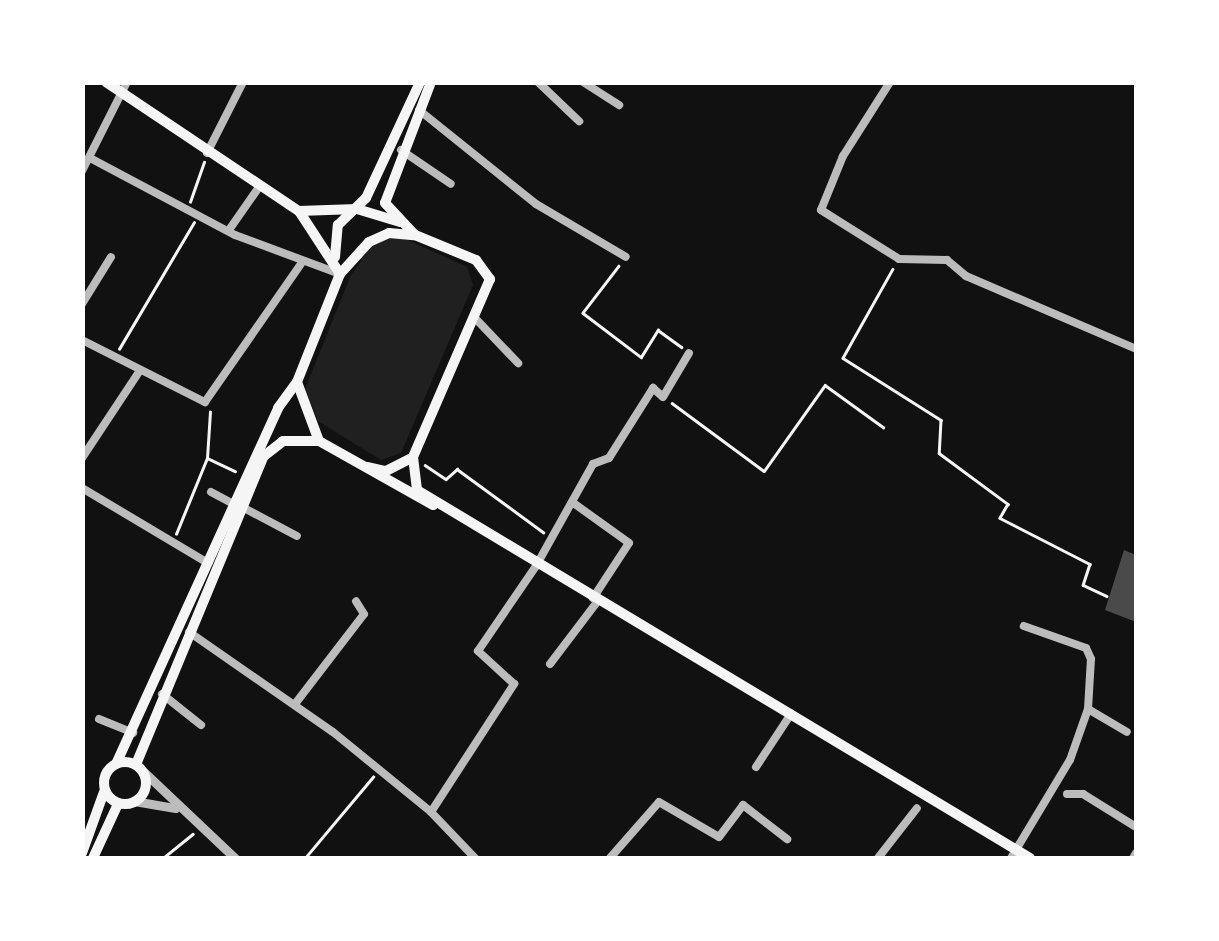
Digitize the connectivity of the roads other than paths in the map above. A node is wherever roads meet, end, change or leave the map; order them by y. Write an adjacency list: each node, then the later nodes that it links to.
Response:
1 (106, 82): 8 (main road)
2 (243, 82): 13 (street)
3 (420, 82): 18 (main road)
4 (430, 82): 10 (main road)
5 (538, 82): 11 (street)
6 (583, 82): 9 (street)
7 (890, 82): 31 (street)
8 (124, 88): 13 (main road); 14 (street)
9 (619, 105)
10 (419, 110): 12 (main road); 24 (street)
11 (578, 121)
12 (401, 150): 16 (street); 20 (main road)
13 (206, 154): 17 (main road)
14 (90, 158): 15 (street); 21 (street)
15 (82, 171)
16 (451, 184)
17 (258, 187): 19 (main road); 21 (street)
18 (357, 210): 19 (main road); 20 (main road); 25 (main road)
19 (299, 211): 25 (main road)
20 (400, 222): 22 (main road)
21 (228, 230): 26 (street)
22 (415, 235): 27 (main road); 29 (main road)
23 (112, 257): 28 (street)
24 (626, 257)
25 (335, 258): 27 (main road)
26 (301, 264): 27 (street); 34 (street)
27 (340, 274): 35 (main road)
28 (82, 304)
29 (474, 316): 33 (street); 37 (main road)
30 (82, 340): 34 (street)
31 (1136, 349)
32 (689, 353): 42 (street)
33 (518, 362)
34 (139, 372): 38 (street)
35 (297, 382): 36 (main road); 44 (main road)
36 (319, 441): 39 (main road); 44 (main road)
37 (413, 457): 39 (main road); 43 (main road)
38 (82, 458)
39 (359, 466): 43 (main road)
40 (82, 488): 46 (street)
41 (211, 492): 44 (street)
42 (572, 502): 47 (street); 49 (street)
43 (434, 505): 47 (main road)
44 (238, 506): 45 (street); 46 (main road); 51 (main road)
45 (297, 536)
46 (208, 563): 60 (main road)
47 (536, 566): 49 (main road); 71 (street)
48 (356, 600): 54 (street)
49 (594, 601): 52 (street); 56 (main road)
50 (1024, 626): 55 (street)
51 (188, 632): 53 (main road); 54 (street)
52 (550, 664)
53 (162, 694): 58 (street); 61 (main road)
54 (294, 704): 71 (street)
55 (1088, 709): 59 (street); 75 (street)
56 (791, 714): 63 (street); 75 (main road)
57 (99, 718): 60 (street)
58 (201, 725)
59 (1127, 732)
60 (133, 734): 62 (main road)
61 (137, 762): 62 (main road); 64 (main road)
62 (116, 764): 65 (main road)
63 (756, 767)
64 (146, 773): 67 (main road); 69 (street)
65 (105, 791): 68 (main road); 74 (main road)
66 (1067, 794): 72 (street)
67 (134, 801): 68 (main road); 69 (street)
68 (117, 806): 76 (main road)
69 (175, 808): 77 (street)
70 (917, 808): 80 (street)
71 (432, 812): 78 (street)
72 (1136, 827)
73 (787, 839): 79 (street)
74 (82, 853)
75 (1014, 854): 81 (main road)
76 (93, 858)
77 (235, 858)
78 (476, 858)
79 (610, 858)
80 (878, 858)
81 (1030, 858)

